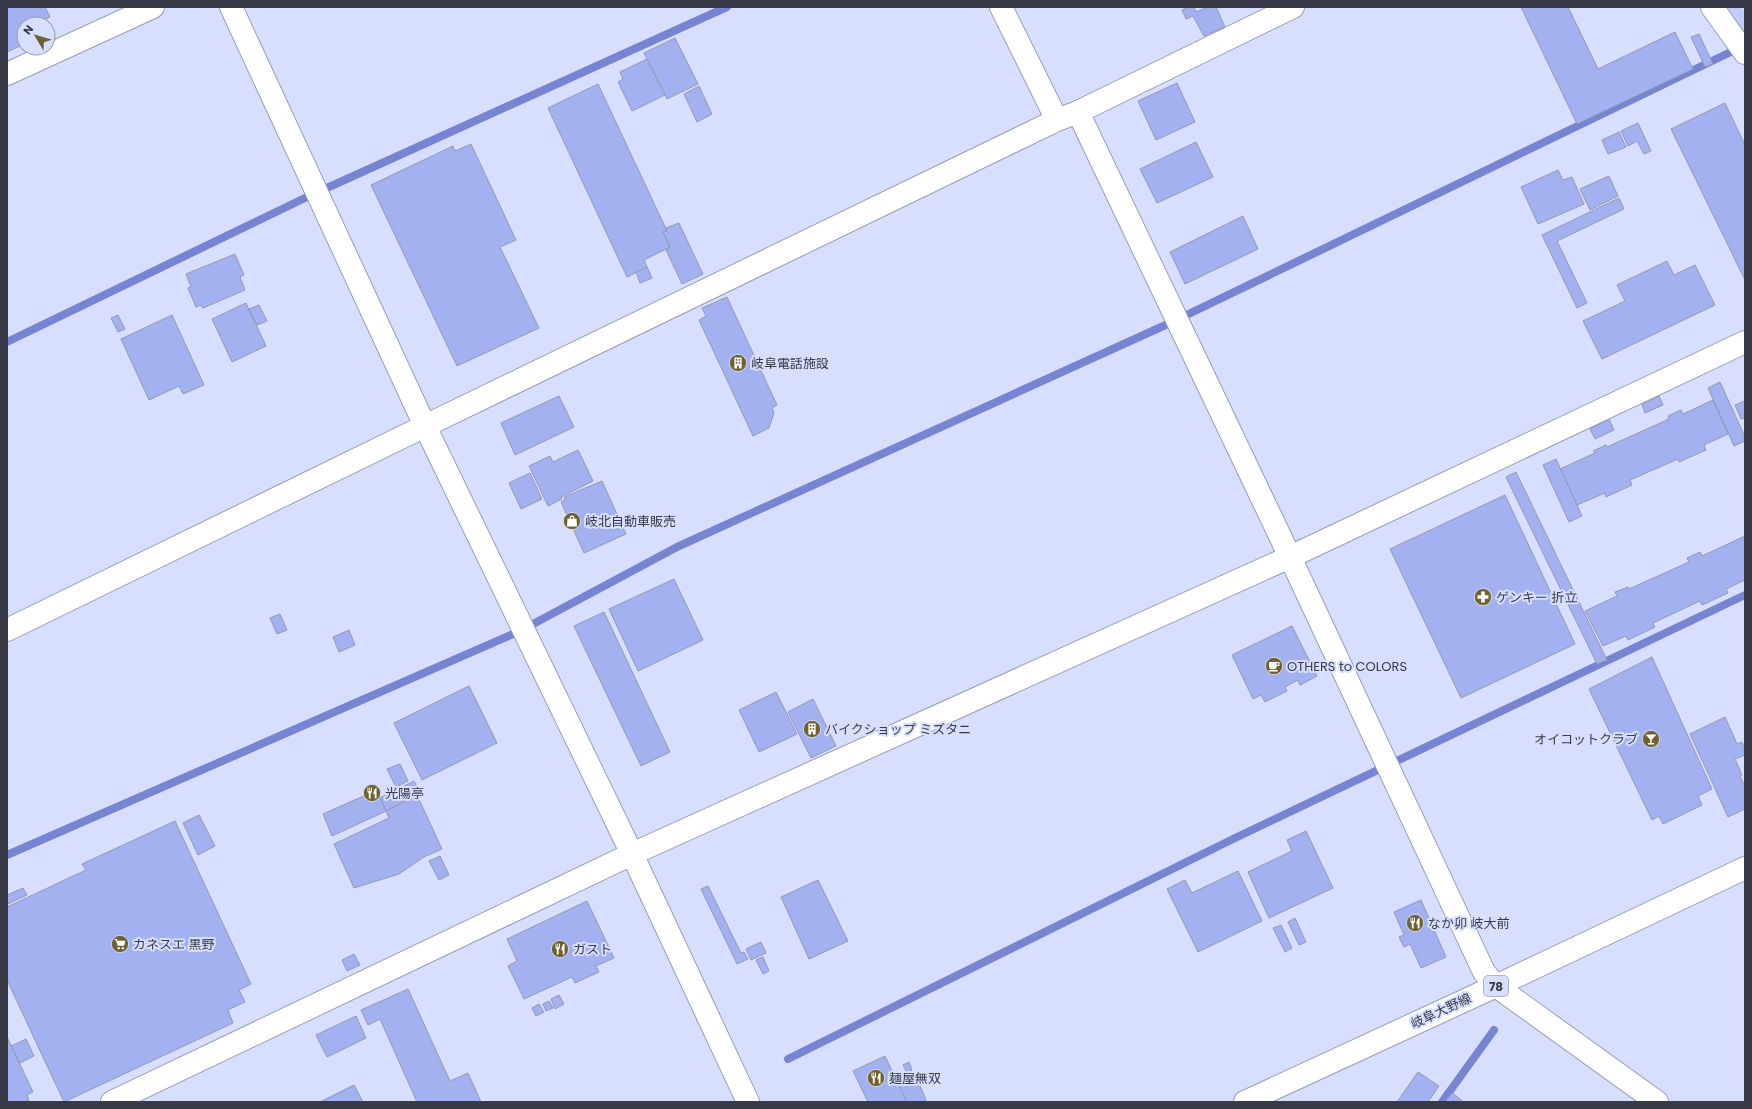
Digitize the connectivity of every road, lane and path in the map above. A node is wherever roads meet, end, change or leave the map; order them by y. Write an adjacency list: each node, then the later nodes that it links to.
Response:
1 (154, 7): 7 (street)
2 (231, 7): 11 (street)
3 (1001, 7): 9 (street)
4 (1293, 7): 8 (street)
5 (1712, 7): 6 (street)
6 (1745, 53)
7 (7, 74)
8 (1078, 112): 9 (street); 12 (street)
9 (1057, 120): 11 (street)
10 (1745, 342): 12 (street)
11 (425, 426): 13 (street); 14 (street)
12 (1290, 557): 14 (street); 16 (street)
13 (7, 630)
14 (632, 854): 17 (street); 18 (street)
15 (1745, 868): 16 (street, 岐阜大野線 / 78)
16 (1496, 986): 19 (street, 岐阜大野線 / 78); 20 (street)
17 (112, 1102)
18 (748, 1102)
19 (1245, 1102)
20 (1657, 1102)

